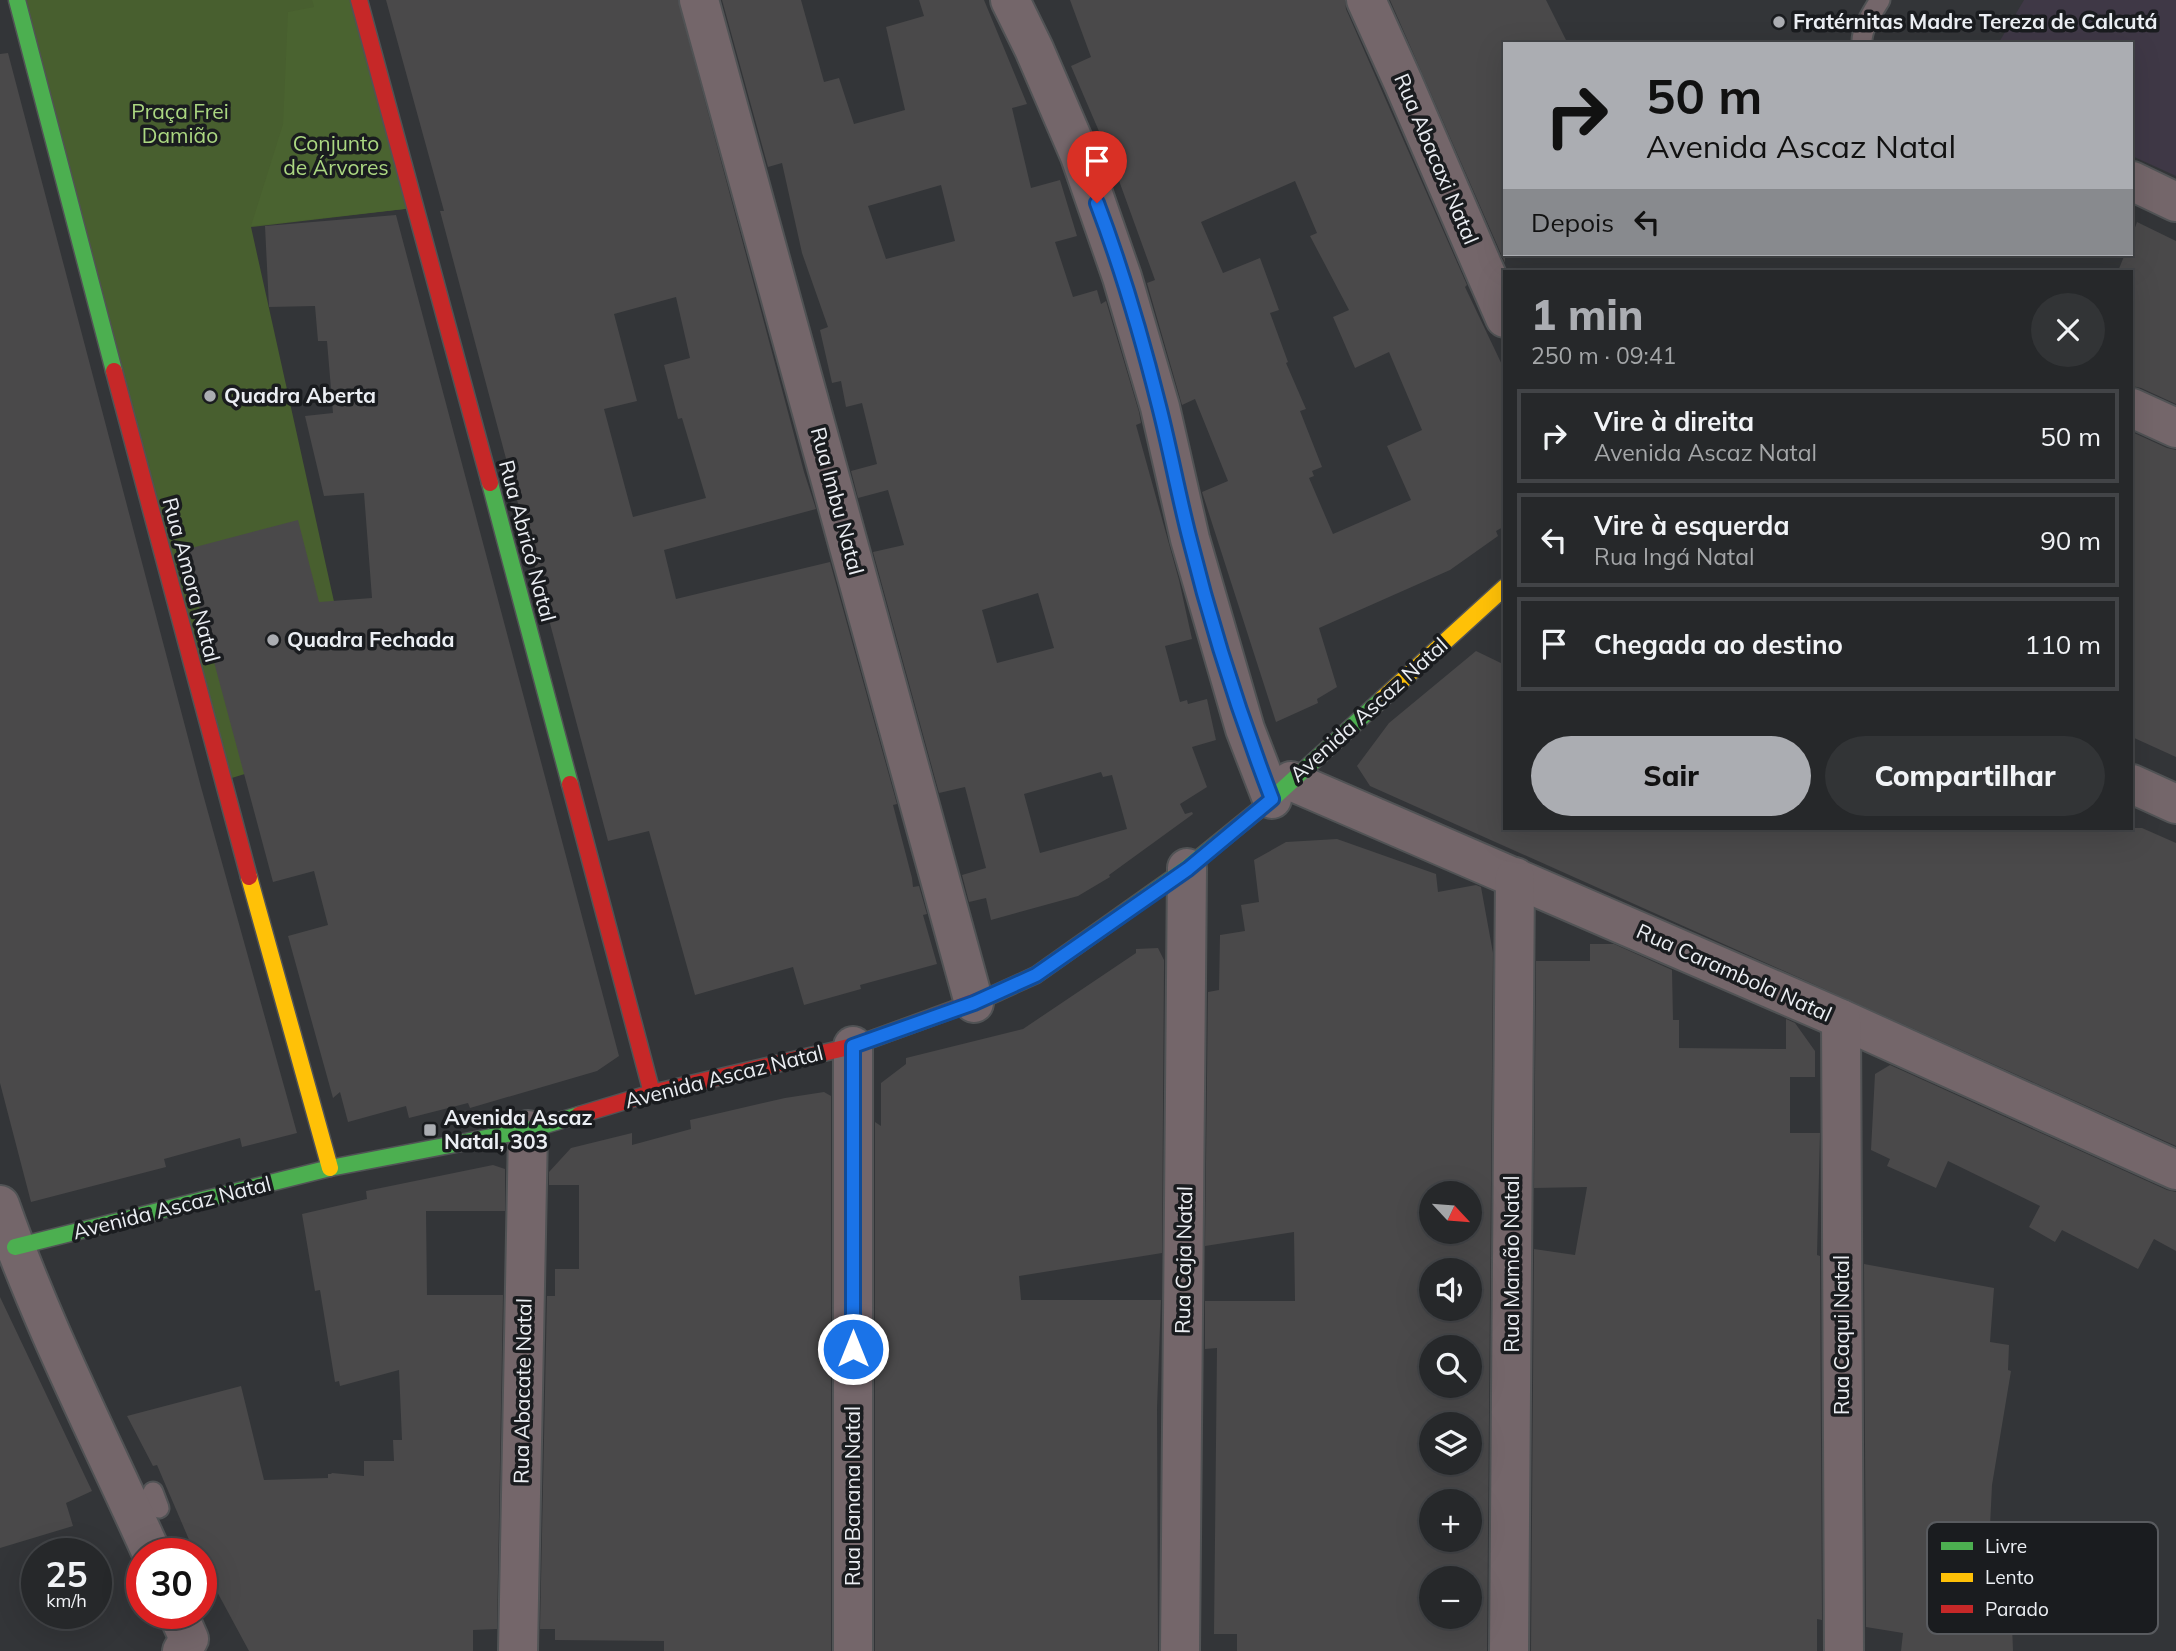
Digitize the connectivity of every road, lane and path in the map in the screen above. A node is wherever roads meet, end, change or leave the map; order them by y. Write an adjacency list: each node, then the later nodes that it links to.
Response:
1 (17, 0): 24 (street, Rua Amora Natal)
2 (359, 0): 22 (street, Rua Abricó Natal)
3 (699, 0): 19 (street, Rua Imbu Natal)
4 (1010, 0): 15 (street)
5 (1366, 0): 10 (street, Rua Abacaxi Natal)
6 (1880, 0): 7 (lane)
7 (1862, 42)
8 (2133, 181): 9 (street)
9 (2176, 202)
10 (1503, 313)
11 (2133, 408): 12 (street)
12 (2176, 428)
13 (1503, 589): 15 (street, Avenida Ascaz Natal)
14 (2133, 784): 16 (street)
15 (1281, 790): 17 (street, Avenida Ascaz Natal); 18 (street, Rua Carambola Natal)
16 (2176, 804)
17 (1188, 869): 19 (street, Avenida Ascaz Natal); 31 (street, Rua Caja Natal)
18 (1515, 877): 20 (street, Rua Carambola Natal); 32 (street, Rua Mamão Natal)
19 (974, 1003): 21 (street, Avenida Ascaz Natal)
20 (1841, 1020): 25 (street, Rua Carambola Natal); 33 (street, Rua Caqui Natal)
21 (853, 1046): 22 (street, Avenida Ascaz Natal); 30 (street, Rua Banana Natal)
22 (652, 1093): 23 (street, Avenida Ascaz Natal)
23 (527, 1130): 24 (street, Avenida Ascaz Natal); 29 (street, Rua Abacate Natal)
24 (330, 1168): 27 (street, Avenida Ascaz Natal)
25 (2176, 1170)
26 (0, 1205): 27 (street)
27 (15, 1247): 28 (street)
28 (148, 1538)
29 (518, 1651)
30 (853, 1651)
31 (1180, 1651)
32 (1509, 1651)
33 (1844, 1651)

